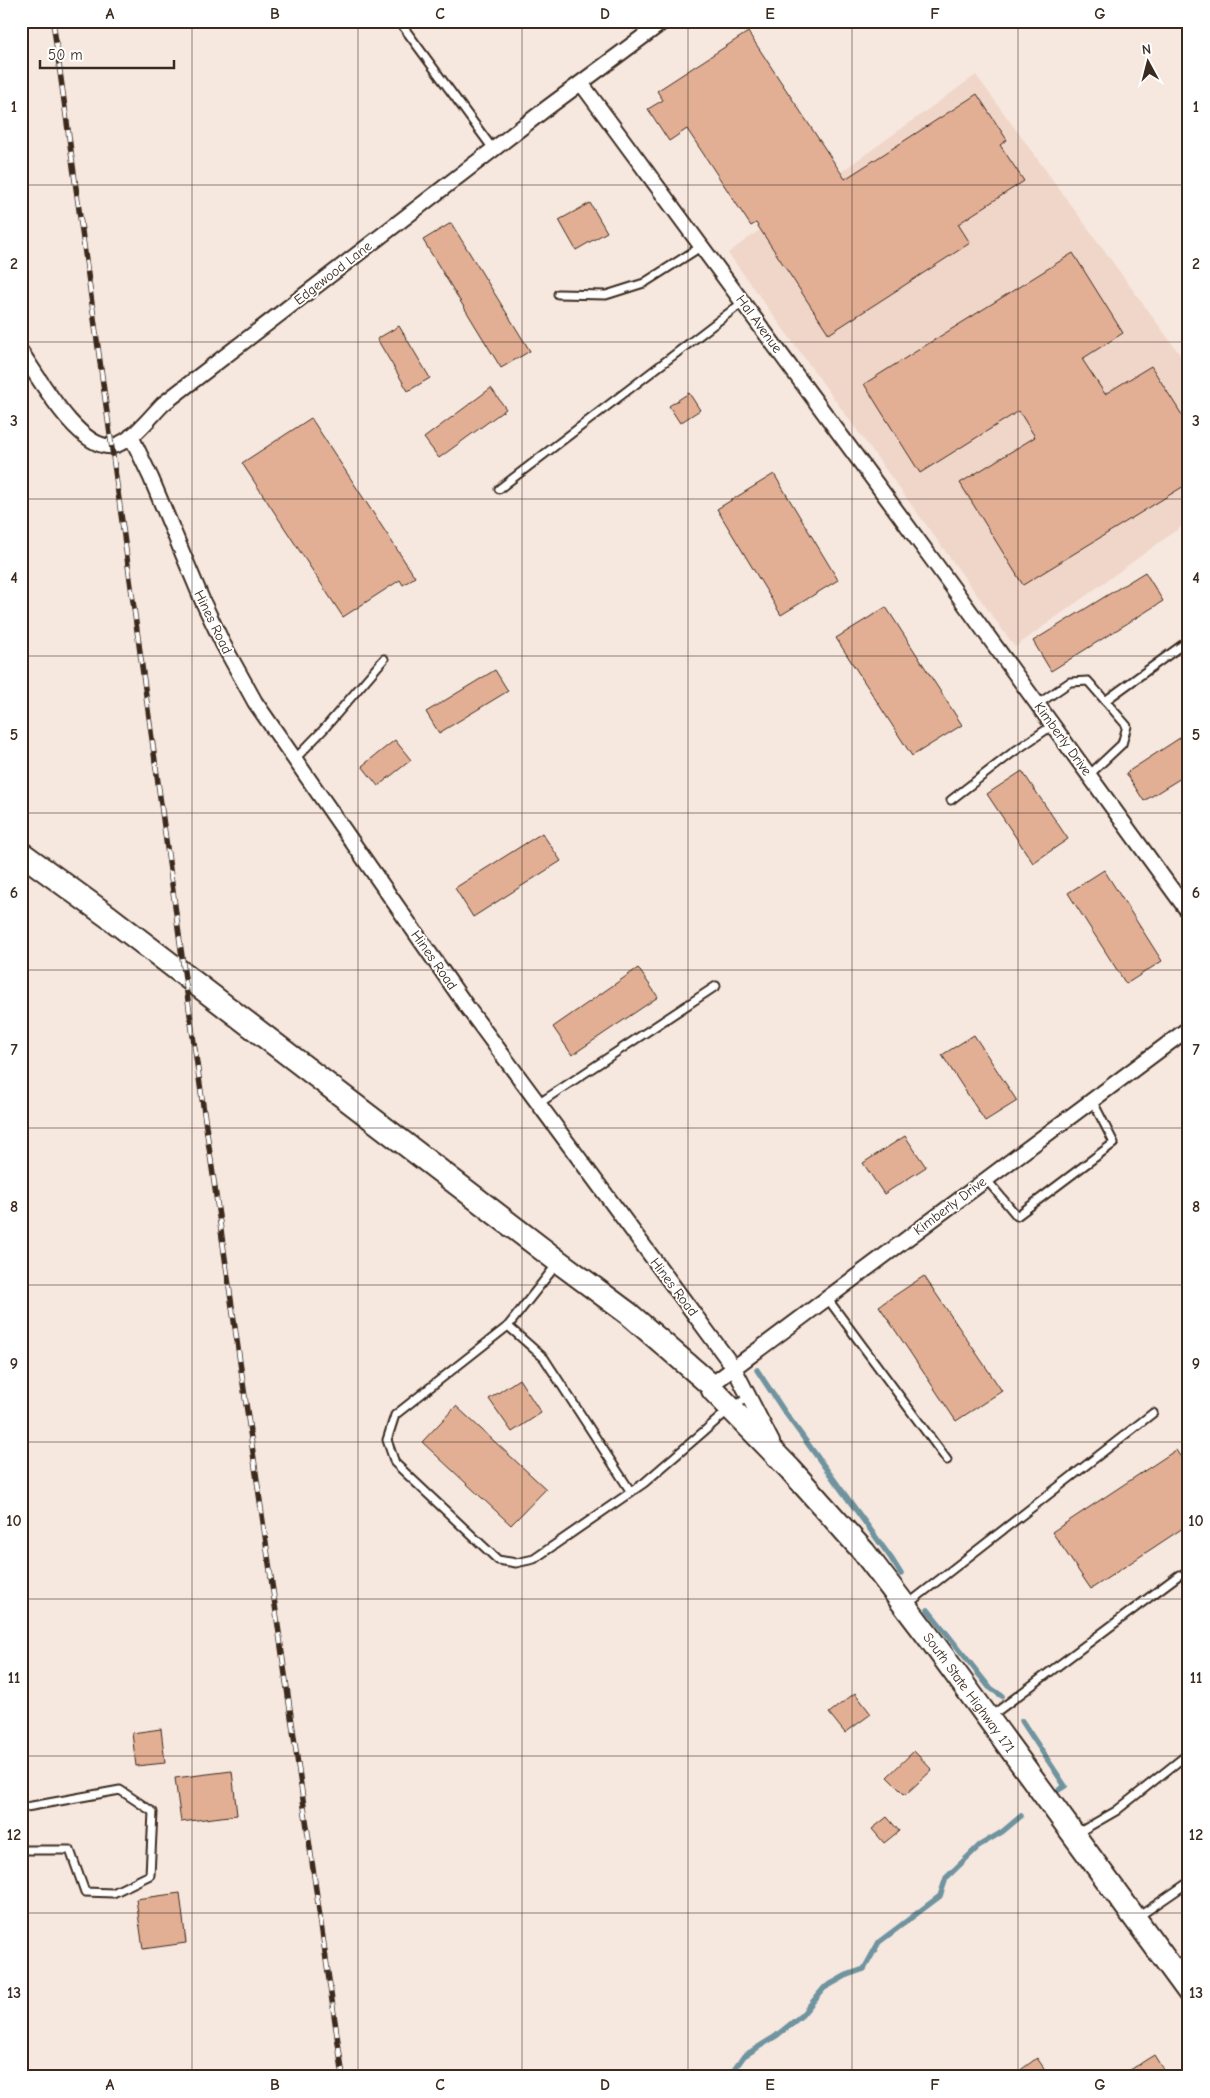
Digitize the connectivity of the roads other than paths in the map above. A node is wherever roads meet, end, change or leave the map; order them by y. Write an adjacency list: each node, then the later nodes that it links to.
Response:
1 (399, 21): 4 (lane)
2 (664, 21): 3 (street, Edgewood Lane)
3 (581, 82): 4 (street, Edgewood Lane); 5 (street, Hal Avenue)
4 (493, 149): 9 (street, Edgewood Lane)
5 (702, 246): 6 (lane); 7 (street, Hal Avenue)
6 (558, 294)
7 (743, 302): 10 (lane); 11 (street, Hal Avenue)
8 (21, 352): 9 (street, Edgewood Lane)
9 (131, 436): 17 (street, Hines Road)
10 (499, 488)
11 (937, 566): 15 (street, Kimberly Drive)
12 (1189, 640): 14 (lane)
13 (384, 659): 17 (lane)
14 (1105, 701): 15 (lane); 18 (lane)
15 (1038, 704): 16 (street, Kimberly Drive)
16 (1053, 725): 18 (street, Kimberly Drive); 19 (lane)
17 (294, 760): 25 (street, Hines Road)
18 (1090, 775): 21 (street, Kimberly Drive)
19 (951, 800)
20 (23, 855): 27 (main road, South State Highway 171)
21 (1189, 913)
22 (716, 986): 25 (lane)
23 (1189, 1028): 24 (street, Kimberly Drive)
24 (1092, 1100): 26 (street, Kimberly Drive); 26 (lane)
25 (538, 1104): 30 (street, Hines Road)
26 (986, 1179): 28 (street, Kimberly Drive)
27 (559, 1262): 29 (lane); 31 (main road, South State Highway 171)
28 (827, 1298): 30 (street, Kimberly Drive); 34 (lane)
29 (508, 1326): 35 (lane); 35 (lane)
30 (734, 1368): 31 (street, Kimberly Drive); 32 (street, Hines Road)
31 (711, 1385): 32 (main road, South State Highway 171)
32 (740, 1403): 35 (lane); 37 (main road, South State Highway 171)
33 (1153, 1413): 37 (lane)
34 (946, 1460)
35 (631, 1492)
36 (1179, 1575): 38 (lane)
37 (906, 1606): 38 (main road, South State Highway 171)
38 (989, 1718): 41 (main road, South State Highway 171)
39 (1184, 1758): 41 (lane)
40 (21, 1808): 42 (lane)
41 (1074, 1835): 44 (main road, South State Highway 171)
42 (21, 1850)
43 (1189, 1882): 44 (lane)
44 (1135, 1919): 45 (main road, South State Highway 171)
45 (1189, 1992)

